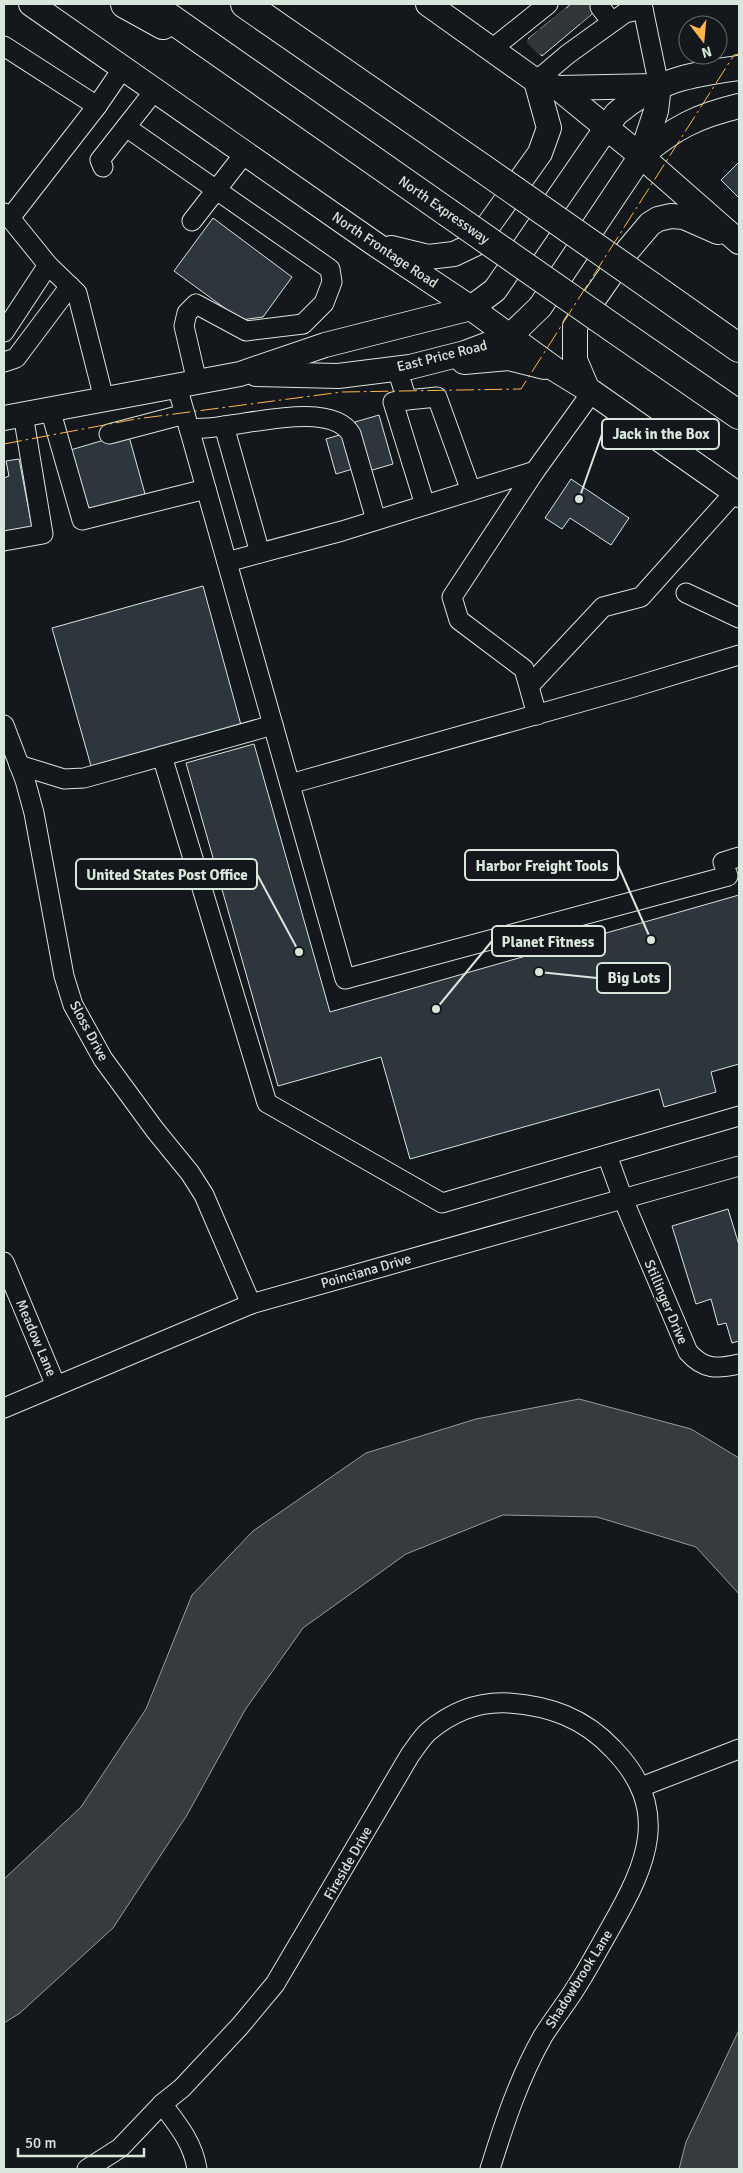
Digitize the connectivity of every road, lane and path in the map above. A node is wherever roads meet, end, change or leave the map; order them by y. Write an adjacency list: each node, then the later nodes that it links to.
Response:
1 (31, 4): 11 (main road, North Frontage Road)
2 (125, 4): 13 (highway)
3 (150, 4): 13 (highway, North Expressway)
4 (245, 4): 35 (highway, bridge)
5 (428, 4): 10 (main road)
6 (643, 7): 7 (street); 15 (street)
7 (607, 16): 14 (street)
8 (541, 17): 10 (street)
9 (4, 46): 18 (street)
10 (492, 49): 14 (main road)
11 (123, 68): 17 (main road, North Frontage Road); 18 (street)
12 (739, 68): 15 (main road)
13 (257, 78): 45 (highway, North Expressway, bridge)
14 (536, 81): 16 (main road); 29 (main road)
15 (659, 86): 16 (main road); 21 (main road, East Price Road); 23 (main road)
16 (558, 88): 21 (main road)
17 (155, 90): 20 (street); 22 (main road, North Frontage Road)
18 (96, 106): 26 (street)
19 (739, 106): 23 (main road)
20 (126, 127): 24 (street); 25 (street)
21 (607, 128): 23 (main road); 32 (main road, East Price Road)
22 (245, 154): 25 (street); 29 (main road, North Frontage Road)
23 (641, 156): 28 (main road); 34 (main road, East Price Road)
24 (103, 167)
25 (217, 190): 27 (street); 40 (street)
26 (7, 215): 30 (street)
27 (192, 221)
28 (738, 241): 41 (main road)
29 (375, 244): 32 (main road, North Frontage Road)
30 (48, 265): 31 (street); 33 (street)
31 (70, 286): 36 (street); 42 (street)
32 (472, 308): 34 (main road, North Frontage Road); 39 (main road, East Price Road)
33 (4, 332)
34 (510, 336): 37 (main road, East Price Road); 38 (main road, North Frontage Road)
35 (739, 348)
36 (4, 362)
37 (404, 368): 38 (main road); 39 (main road, East Price Road); 43 (street)
38 (556, 370): 41 (main road, North Frontage Road)
39 (240, 374): 40 (main road, East Price Road)
40 (187, 384): 42 (main road, East Price Road); 47 (street)
41 (589, 390): 50 (street); 53 (main road, North Frontage Road)
42 (104, 399): 44 (main road, East Price Road)
43 (407, 400): 52 (street); 54 (street)
44 (50, 409): 46 (main road, East Price Road); 51 (street)
45 (739, 415)
46 (14, 416): 56 (street)
47 (187, 421): 48 (street); 49 (street); 51 (street)
48 (224, 426): 55 (street); 57 (street)
49 (108, 434)
50 (535, 471): 52 (street); 62 (street)
51 (206, 488): 58 (street)
52 (471, 491): 54 (street)
53 (737, 493): 62 (street)
54 (425, 505): 55 (street)
55 (376, 520): 57 (street)
56 (4, 542)
57 (260, 553): 58 (street)
58 (227, 562): 65 (street)
59 (686, 593): 60 (street)
60 (739, 618)
61 (739, 655): 63 (street)
62 (530, 685): 63 (street)
63 (537, 714): 68 (street)
64 (4, 725): 67 (street, Sloss Drive)
65 (273, 725): 66 (street); 68 (street)
66 (162, 756): 67 (street); 71 (street)
67 (19, 765): 75 (street, Sloss Drive)
68 (290, 784): 69 (street)
69 (739, 857)
70 (739, 1116): 71 (street)
71 (607, 1155): 73 (street, Stillinger Drive)
72 (739, 1166): 73 (street, Poinciana Drive)
73 (623, 1199): 75 (street, Poinciana Drive); 76 (street, Stillinger Drive)
74 (4, 1262): 77 (street, Meadow Lane)
75 (251, 1304): 77 (street, Poinciana Drive)
76 (739, 1364)
77 (56, 1386): 78 (street, Poinciana Drive)
78 (4, 1408)
79 (739, 1749): 80 (street)
80 (641, 1787): 81 (street, Fireside Drive); 84 (street, Shadowbrook Lane)
81 (162, 2104): 82 (street, Fireside Drive); 83 (street)
82 (87, 2169)
83 (197, 2169)
84 (490, 2169)

